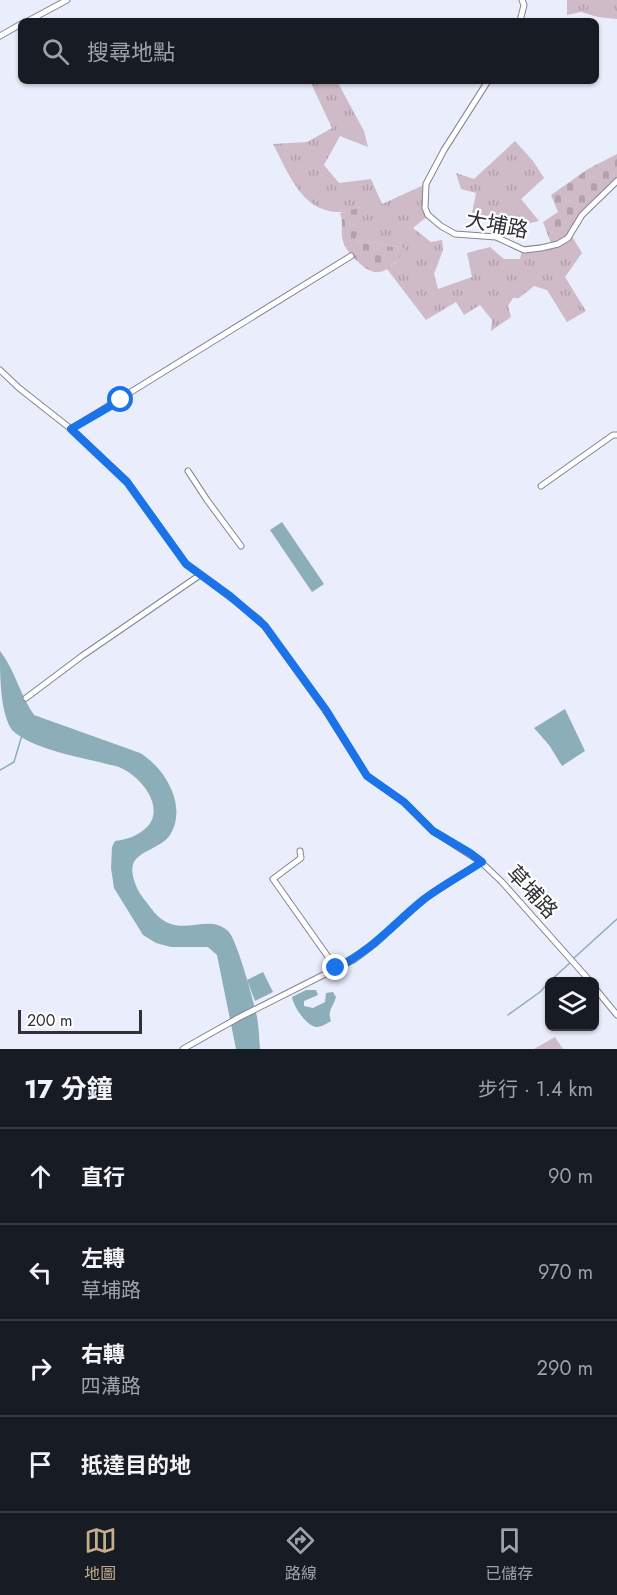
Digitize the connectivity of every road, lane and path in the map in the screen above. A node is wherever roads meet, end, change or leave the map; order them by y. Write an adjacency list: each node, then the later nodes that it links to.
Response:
1 (67, 0): 3 (street)
2 (522, 0): 4 (street)
3 (33, 18)
4 (521, 18)
5 (18, 26): 6 (street)
6 (0, 36)
7 (486, 84): 8 (street, 大埔路)
8 (617, 181)
9 (351, 256): 11 (street)
10 (0, 370): 11 (street, 草埔路)
11 (71, 429): 16 (street, 草埔路)
12 (617, 435): 14 (street)
13 (188, 471): 15 (street)
14 (541, 486)
15 (240, 546)
16 (200, 575): 17 (street); 19 (street, 草埔路)
17 (26, 698)
18 (300, 851): 20 (street)
19 (482, 862): 20 (street); 21 (street, 草埔路)
20 (336, 968): 24 (street)
21 (586, 977)
22 (599, 993): 23 (street)
23 (617, 1015)
24 (183, 1049)

